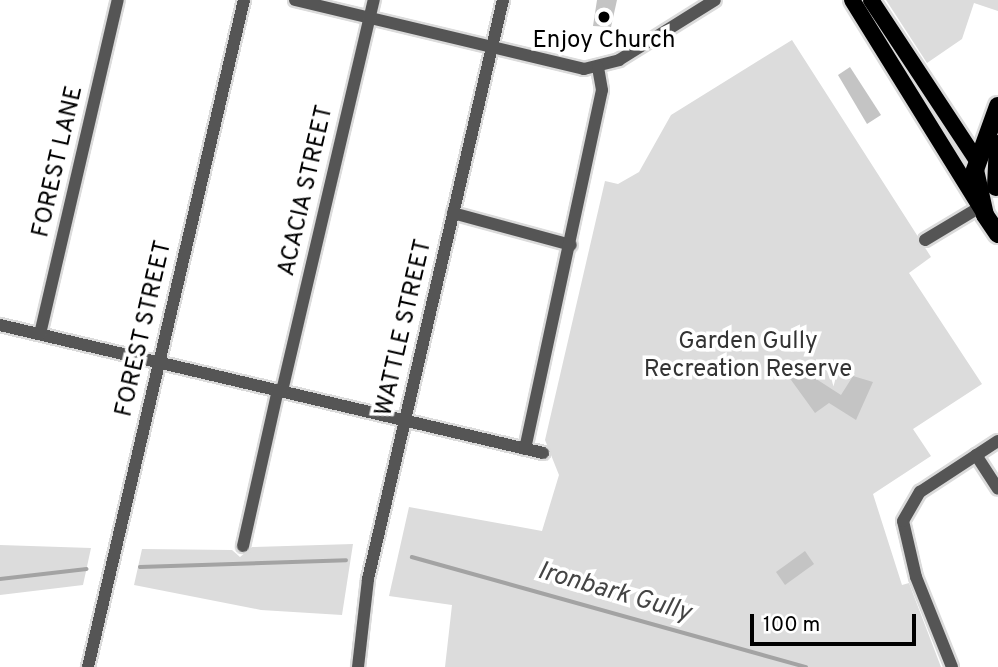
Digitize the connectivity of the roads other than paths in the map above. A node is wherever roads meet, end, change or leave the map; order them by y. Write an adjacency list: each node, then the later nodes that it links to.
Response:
1 (118, 0): 24 (street, FOREST LANE)
2 (244, 0): 25 (street, FOREST STREET)
3 (295, 0): 9 (street)
4 (374, 0): 9 (street, ACACIA STREET)
5 (503, 0): 10 (street, WATTLE STREET)
6 (715, 0): 11 (street)
7 (852, 0): 14 (main road)
8 (871, 0): 13 (main road)
9 (369, 18): 10 (street); 26 (street, ACACIA STREET)
10 (492, 46): 11 (street); 19 (street, WATTLE STREET)
11 (598, 67): 22 (street)
12 (998, 106): 16 (highway)
13 (948, 117): 14 (main road); 16 (main road)
14 (937, 138): 18 (main road)
15 (998, 145): 17 (highway)
16 (976, 159): 17 (highway); 18 (highway)
17 (997, 189)
18 (983, 211): 20 (highway); 21 (street)
19 (453, 213): 22 (street); 27 (street, WATTLE STREET)
20 (998, 234)
21 (925, 240)
22 (570, 245): 29 (street)
23 (0, 325): 24 (street)
24 (40, 334): 25 (street)
25 (159, 363): 26 (street); 34 (street, FOREST STREET)
26 (280, 391): 27 (street); 33 (street, ACACIA STREET)
27 (405, 420): 29 (street); 35 (street, WATTLE STREET)
28 (998, 441): 31 (street)
29 (525, 449): 30 (street)
30 (543, 453)
31 (976, 455): 32 (street); 36 (street)
32 (998, 489)
33 (243, 546)
34 (88, 667)
35 (358, 667)
36 (952, 667)

